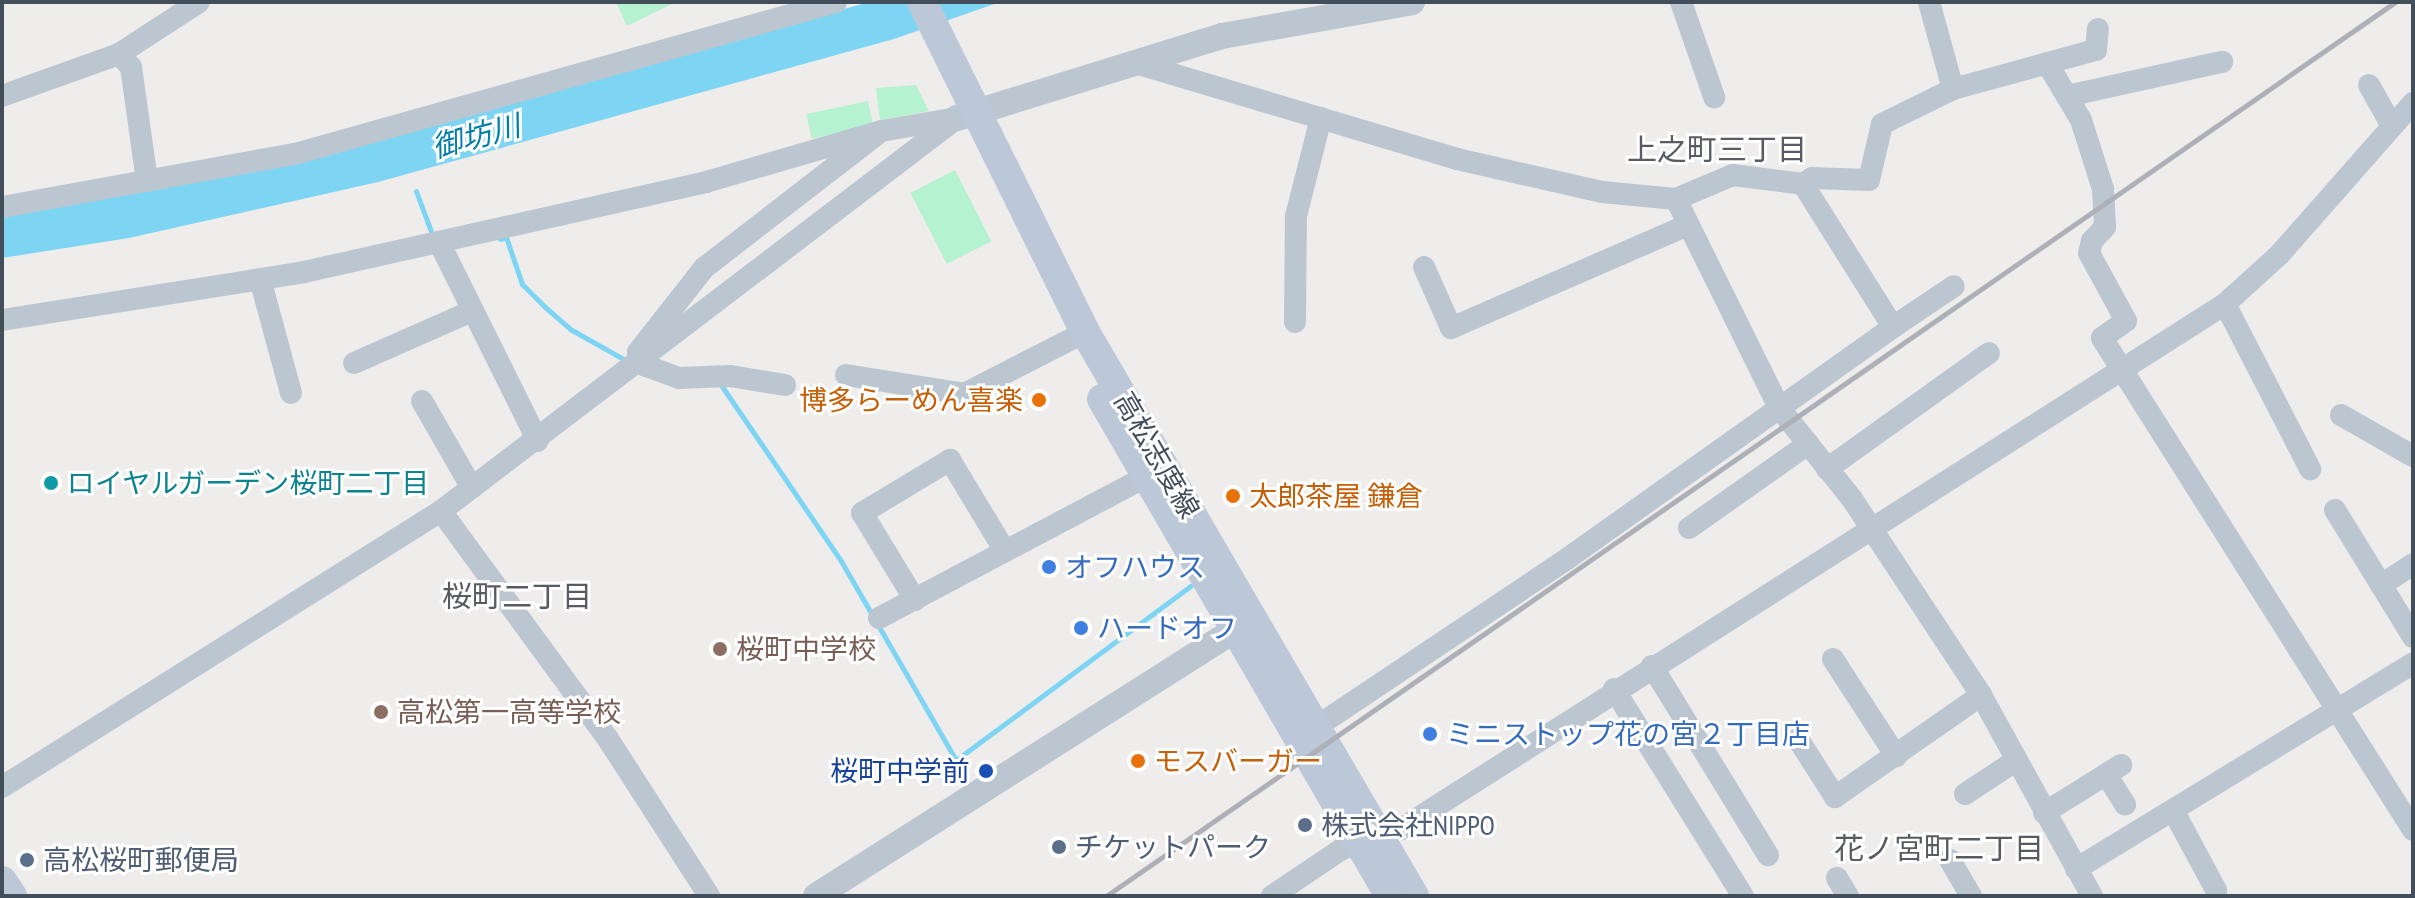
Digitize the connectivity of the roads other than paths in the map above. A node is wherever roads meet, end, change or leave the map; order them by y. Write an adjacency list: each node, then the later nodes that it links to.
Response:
1 (199, 2): 8 (street)
2 (836, 2): 22 (street)
3 (1412, 2): 9 (street)
4 (1681, 2): 16 (street)
5 (1929, 2): 13 (street)
6 (916, 13): 18 (main road, 高松志度線)
7 (2098, 29): 11 (street)
8 (119, 54): 14 (street); 22 (street)
9 (1132, 62): 18 (street); 19 (street)
10 (2222, 62): 15 (street)
11 (2047, 63): 13 (street); 15 (street)
12 (2369, 85): 20 (street)
13 (1953, 89): 23 (street)
14 (2, 96)
15 (2067, 96): 40 (street)
16 (1714, 97)
17 (2413, 103): 20 (street)
18 (966, 115): 21 (street); 36 (main road, 高松志度線); 39 (street)
19 (1321, 118): 24 (street); 34 (street)
20 (2392, 126): 31 (street)
21 (881, 131): 27 (street); 39 (street)
22 (147, 181): 25 (street)
23 (1803, 184): 24 (street); 35 (street)
24 (1676, 199): 26 (street)
25 (2, 207)
26 (1686, 226): 28 (street); 45 (street)
27 (439, 242): 29 (street); 32 (street)
28 (1424, 267)
29 (260, 279): 33 (street); 43 (street)
30 (1954, 286): 35 (street)
31 (2225, 304): 40 (street); 51 (street)
32 (472, 311): 38 (street); 47 (street)
33 (2, 320)
34 (1295, 322)
35 (1893, 327): 45 (street)
36 (1076, 336): 41 (street); 52 (main road, 高松志度線)
37 (1989, 353): 50 (street)
38 (354, 363)
39 (638, 363): 42 (street); 47 (street)
40 (2123, 372): 57 (street); 70 (street)
41 (846, 375)
42 (785, 385)
43 (291, 393)
44 (422, 401): 53 (street)
45 (1780, 409): 48 (street); 71 (street)
46 (2341, 415): 49 (street)
47 (538, 441): 53 (street)
48 (1808, 444): 50 (street); 56 (street)
49 (2413, 456)
50 (1827, 469): 57 (street)
51 (2310, 469)
52 (1155, 472): 58 (street); 63 (main road, 高松志度線)
53 (472, 488): 55 (street)
54 (2335, 510): 60 (street)
55 (441, 511): 75 (street); 88 (street)
56 (1689, 528)
57 (1875, 531): 67 (street); 69 (street)
58 (1005, 551): 61 (street); 61 (street)
59 (2413, 564): 60 (street)
60 (2381, 585): 64 (street)
61 (915, 600): 62 (street)
62 (879, 618)
63 (1243, 625): 71 (main road, 高松志度線); 81 (main road, 高松志度線); 89 (street)
64 (2413, 637)
65 (1833, 659): 73 (street)
66 (2413, 663): 70 (street)
67 (1652, 666): 68 (street); 82 (street)
68 (1614, 689): 81 (street); 93 (street)
69 (1981, 695): 73 (street); 74 (street)
70 (2338, 712): 78 (street); 80 (street)
71 (1316, 727): 81 (main road, 高松志度線)
72 (1798, 739): 73 (street)
73 (1896, 756)
74 (2015, 761): 76 (street); 79 (street)
75 (2, 787)
76 (1965, 794)
77 (2125, 804): 79 (street)
78 (2174, 812): 84 (street); 86 (street)
79 (2044, 813): 84 (street)
80 (2413, 830)
81 (1371, 842): 90 (street); 91 (main road, 高松志度線); 92 (main road, 高松志度線)
82 (1768, 855)
83 (1950, 860): 94 (street)
84 (2076, 869): 95 (street)
85 (2, 881): 87 (main road)
86 (2216, 890)
87 (12, 896)
88 (709, 896)
89 (816, 896)
90 (1272, 896)
91 (1390, 896)
92 (1414, 896)
93 (1743, 896)
94 (1971, 896)
95 (2092, 896)

